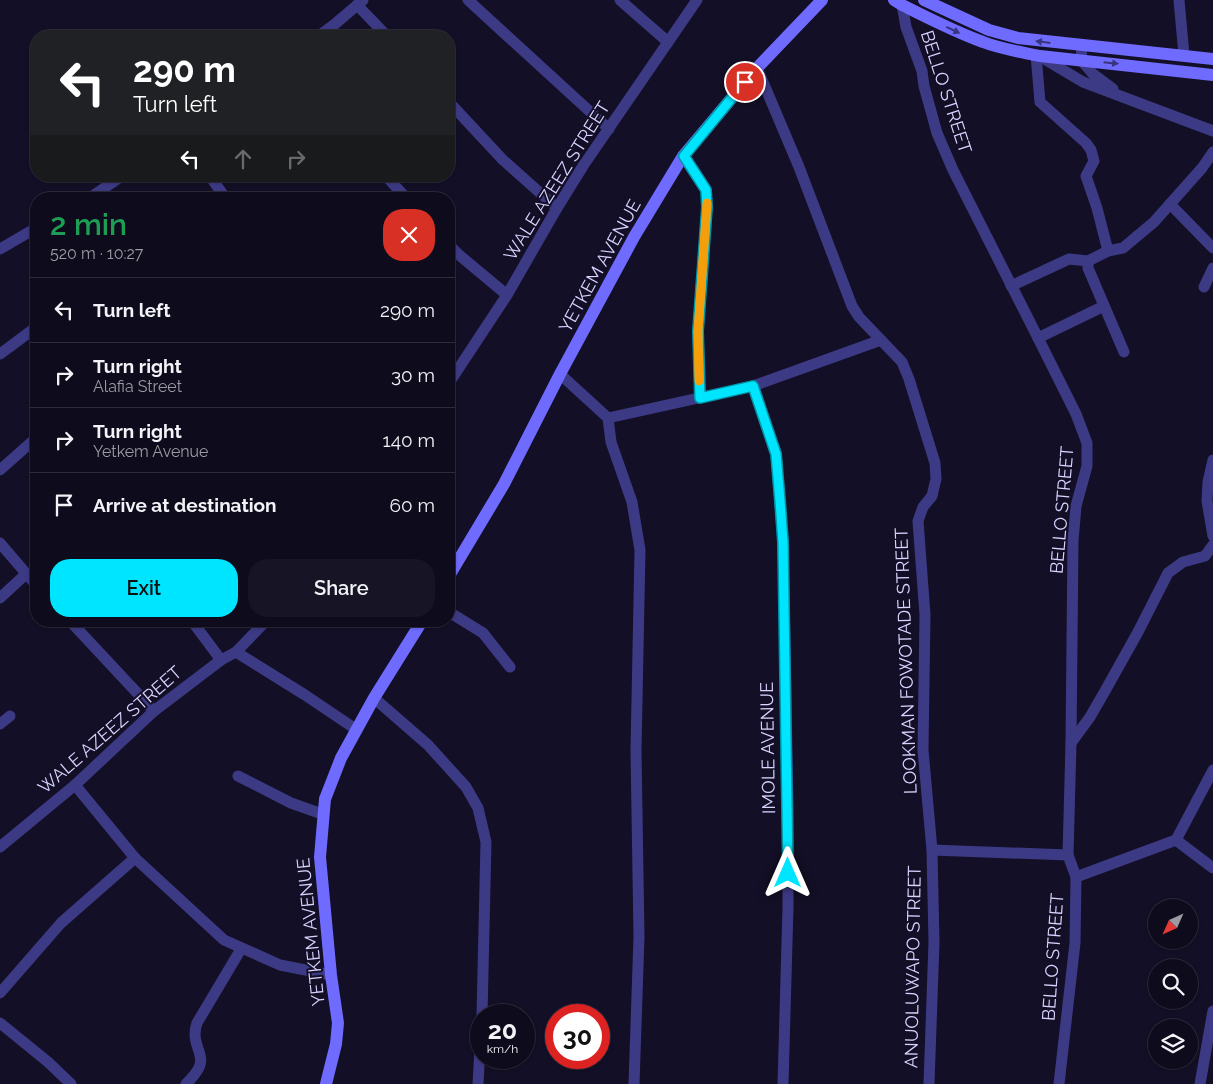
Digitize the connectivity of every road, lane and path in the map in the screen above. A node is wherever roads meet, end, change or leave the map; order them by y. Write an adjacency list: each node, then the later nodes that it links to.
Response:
1 (468, 0): 21 (street)
2 (620, 0): 11 (street)
3 (697, 0): 11 (street, WALE AZEEZ STREET)
4 (822, 0): 17 (street, YETKEM AVENUE)
5 (924, 0): 12 (street, one-way to 5)
6 (1179, 0): 14 (street)
7 (360, 2): 9 (street); 10 (street)
8 (898, 3): 13 (street, one-way to 13); 38 (street, BELLO STREET)
9 (328, 30)
10 (382, 30)
11 (668, 42): 21 (street, WALE AZEEZ STREET)
12 (1082, 45): 14 (street); 16 (street)
13 (1038, 55): 16 (street); 19 (street); 35 (street)
14 (1184, 55): 15 (street)
15 (1213, 59)
16 (1081, 60): 18 (street, one-way to 18); 19 (street)
17 (757, 68): 24 (street, YETKEM AVENUE); 44 (street, LOOKMAN FOWOTADE STREET)
18 (1213, 75)
19 (1120, 95): 22 (street)
20 (455, 108): 30 (street)
21 (609, 130): 30 (street, WALE AZEEZ STREET)
22 (1213, 131)
23 (1213, 152): 29 (street)
24 (684, 156): 48 (street, YETKEM AVENUE); 50 (street)
25 (113, 182): 27 (street)
26 (391, 182): 28 (street)
27 (98, 192)
28 (401, 192)
29 (1170, 204): 32 (street); 35 (street)
30 (557, 208): 40 (street, WALE AZEEZ STREET)
31 (30, 232): 33 (street)
32 (1213, 248)
33 (0, 249)
34 (455, 251): 40 (street)
35 (1108, 251): 36 (street)
36 (1088, 261): 38 (street); 41 (street)
37 (1213, 268): 39 (street)
38 (1011, 286): 43 (street, BELLO STREET)
39 (1204, 287)
40 (508, 295): 47 (street, WALE AZEEZ STREET)
41 (1104, 306): 43 (street); 45 (street)
42 (30, 332): 46 (street)
43 (1038, 338): 75 (street, BELLO STREET)
44 (881, 340): 49 (street); 82 (street, LOOKMAN FOWOTADE STREET)
45 (1124, 352)
46 (0, 354)
47 (455, 374)
48 (560, 374): 51 (street); 58 (street, YETKEM AVENUE)
49 (753, 386): 50 (street); 99 (street, IMOLE AVENUE)
50 (700, 398): 51 (street)
51 (608, 418): 98 (street)
52 (30, 445): 54 (street)
53 (1213, 460): 55 (street)
54 (0, 470)
55 (1213, 536)
56 (0, 543): 59 (street)
57 (1213, 545): 75 (street)
58 (455, 566)
59 (26, 574): 60 (street); 61 (street)
60 (30, 578)
61 (0, 598)
62 (455, 616): 69 (street)
63 (76, 627): 71 (street)
64 (196, 627): 68 (street)
65 (260, 627): 67 (street, WALE AZEEZ STREET)
66 (418, 627): 70 (street, YETKEM AVENUE)
67 (236, 652): 68 (street, WALE AZEEZ STREET); 74 (street)
68 (221, 660): 71 (street, WALE AZEEZ STREET)
69 (510, 667)
70 (374, 698): 74 (street, YETKEM AVENUE); 90 (street)
71 (154, 711): 78 (street, WALE AZEEZ STREET)
72 (10, 716): 73 (street)
73 (0, 724)
74 (357, 730): 79 (street, YETKEM AVENUE)
75 (1071, 743): 83 (street, BELLO STREET)
76 (1213, 770): 80 (street)
77 (238, 776): 79 (street)
78 (75, 785): 81 (street, WALE AZEEZ STREET); 84 (street)
79 (322, 814): 88 (street, YETKEM AVENUE)
80 (1176, 840): 85 (street); 86 (street)
81 (0, 847)
82 (932, 850): 83 (street); 100 (street, ANUOLUWAPO STREET)
83 (1068, 855): 86 (street, BELLO STREET)
84 (135, 858): 87 (street); 89 (street)
85 (1213, 868)
86 (1076, 877): 101 (street, BELLO STREET)
87 (241, 949): 88 (street); 95 (street)
88 (331, 975): 96 (street, YETKEM AVENUE)
89 (0, 993)
90 (482, 1004)
91 (1213, 1011): 102 (street)
92 (0, 1023): 94 (street)
93 (479, 1069): 97 (street)
94 (71, 1084)
95 (186, 1084)
96 (326, 1084)
97 (478, 1084)
98 (634, 1084)
99 (783, 1084)
100 (929, 1084)
101 (1058, 1084)
102 (1200, 1084)

